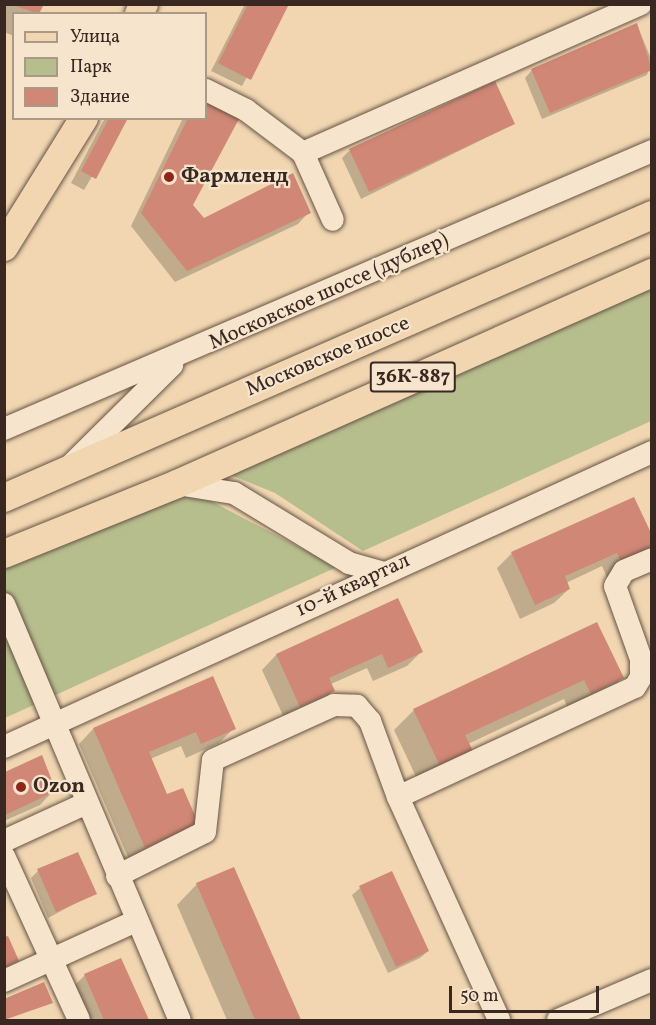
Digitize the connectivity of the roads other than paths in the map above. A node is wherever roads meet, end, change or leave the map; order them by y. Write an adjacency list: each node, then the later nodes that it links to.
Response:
1 (641, 4): 5 (street)
2 (207, 90): 5 (street)
3 (83, 120): 8 (main road)
4 (651, 151): 10 (street, Московское шоссе (дублер))
5 (303, 153): 7 (street)
6 (651, 215): 13 (main road, Московское шоссе / 36К-887)
7 (333, 220)
8 (4, 247)
9 (651, 273): 14 (main road, 36К-887)
10 (179, 358): 11 (street, Московское шоссе (дублер)); 13 (street)
11 (4, 429)
12 (651, 452): 18 (street, 10-й квартал)
13 (68, 468): 15 (main road, Московское шоссе / 36К-887)
14 (177, 484): 16 (main road, 36К-887); 18 (street)
15 (4, 498)
16 (4, 554)
17 (651, 559): 22 (street)
18 (381, 572): 20 (street, 10-й квартал)
19 (4, 604): 20 (street)
20 (57, 724): 21 (street, 10-й квартал); 23 (street)
21 (4, 747)
22 (398, 797): 26 (street); 33 (street)
23 (87, 803): 24 (street); 26 (street)
24 (4, 841)
25 (4, 856): 28 (street)
26 (117, 876): 27 (street)
27 (136, 921): 28 (street); 32 (street)
28 (51, 960): 30 (street); 31 (street)
29 (651, 980): 34 (street)
30 (4, 981)
31 (79, 1020)
32 (180, 1020)
33 (499, 1020)
34 (558, 1020)

